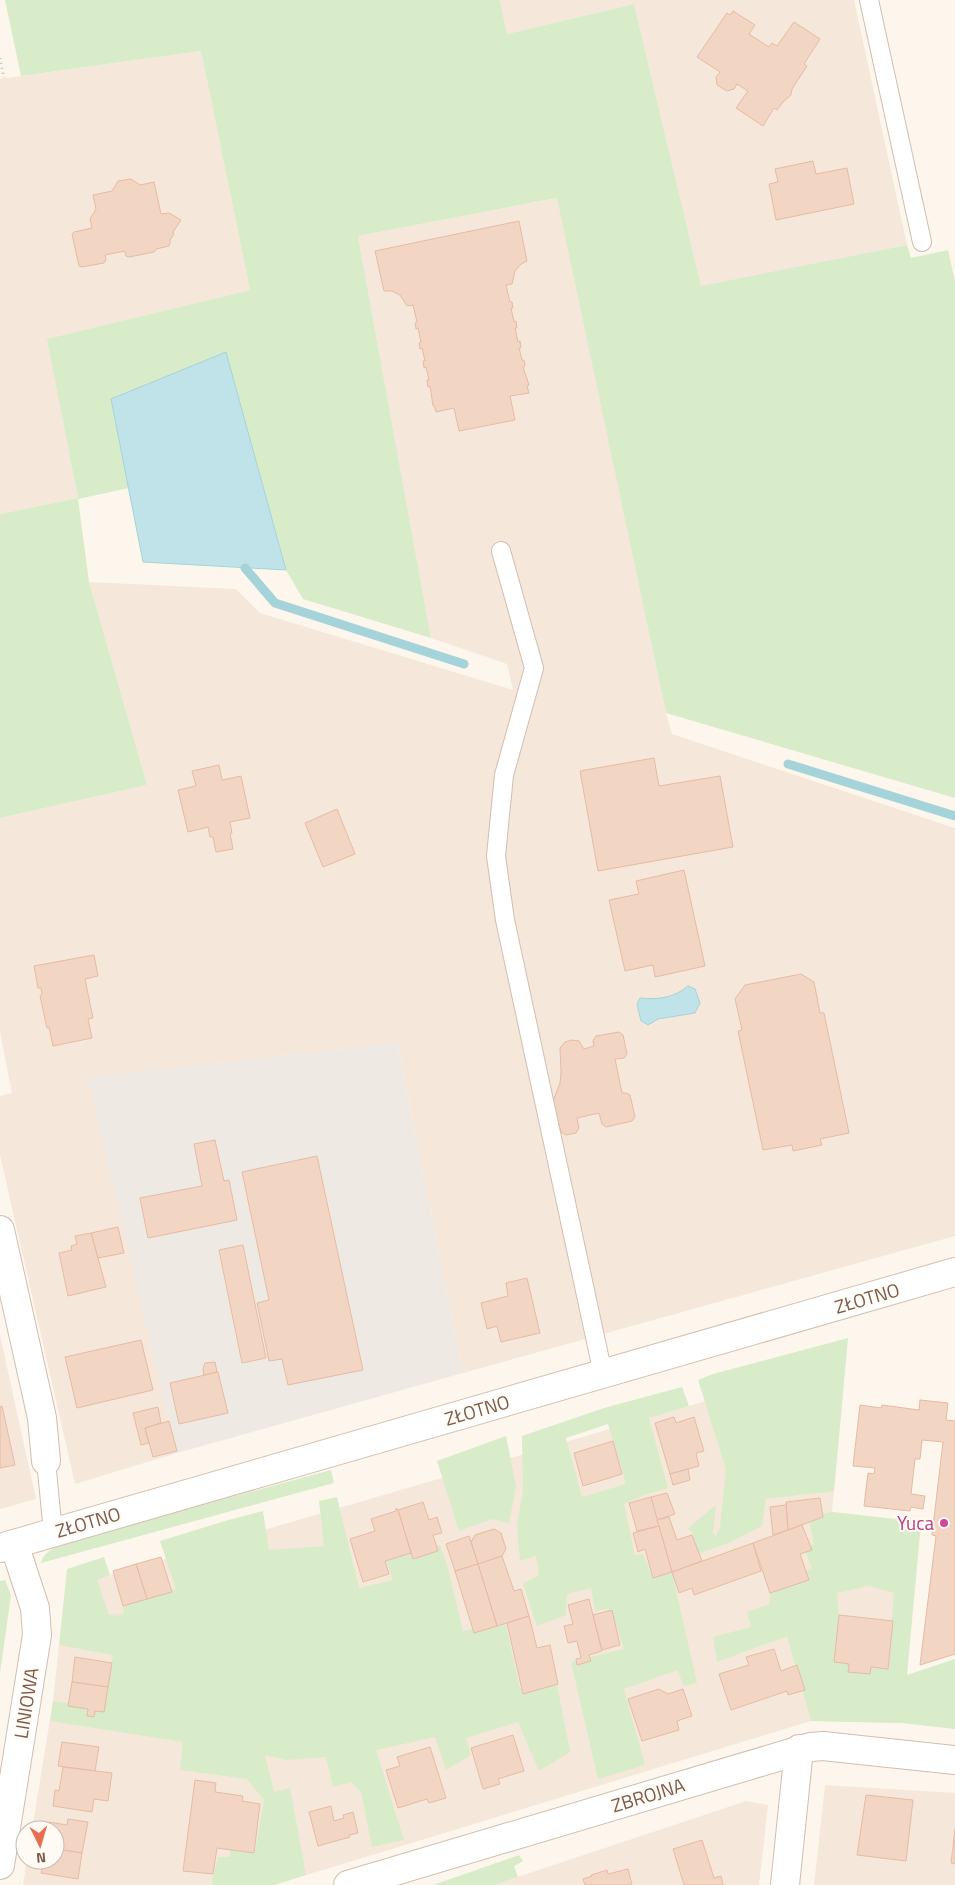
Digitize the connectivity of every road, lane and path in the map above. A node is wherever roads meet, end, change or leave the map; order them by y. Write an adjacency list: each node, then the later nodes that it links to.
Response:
1 (869, 0): 4 (lane)
2 (0, 58): 3 (path)
3 (4, 78)
4 (922, 242)
5 (501, 551): 8 (lane)
6 (0, 1230): 9 (street)
7 (955, 1272): 8 (street, ZŁOTNO)
8 (603, 1374): 10 (street, ZŁOTNO)
9 (46, 1461): 10 (lane)
10 (53, 1532): 11 (street, ZŁOTNO)
11 (7, 1546): 14 (street, LINIOWA)
12 (799, 1749): 13 (street, ZBROJNA); 15 (street, ZBROJNA); 17 (street)
13 (955, 1760)
14 (0, 1865)
15 (395, 1878): 16 (street, ZBROJNA)
16 (348, 1885)
17 (784, 1885)

